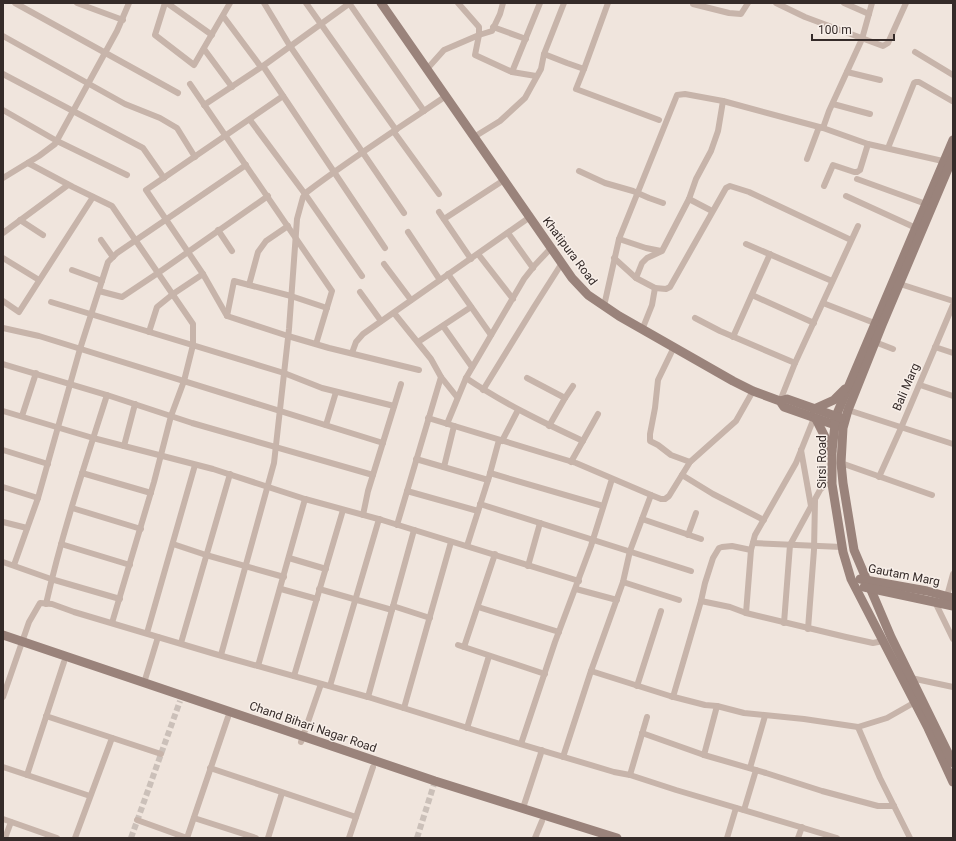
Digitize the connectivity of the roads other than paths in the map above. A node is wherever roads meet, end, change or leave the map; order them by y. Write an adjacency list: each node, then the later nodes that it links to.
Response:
1 (15, 3): 21 (street)
2 (77, 3): 25 (street)
3 (129, 3): 25 (street)
4 (166, 3): 28 (street); 34 (street)
5 (230, 3): 24 (street)
6 (264, 3): 33 (street)
7 (306, 3): 26 (street)
8 (349, 3): 26 (street); 58 (street)
9 (458, 3): 29 (street)
10 (503, 3): 27 (street)
11 (540, 3): 31 (street)
12 (564, 3): 37 (street)
13 (608, 3): 40 (street)
14 (748, 3): 22 (street)
15 (776, 3): 32 (street)
16 (844, 3): 23 (street)
17 (872, 3): 23 (street)
18 (906, 3): 32 (street)
19 (383, 4): 39 (street, Khatipura Road)
20 (693, 4): 22 (street)
21 (25, 6): 36 (street)
22 (710, 6)
23 (869, 14): 32 (street)
24 (222, 16): 28 (street); 38 (street)
25 (122, 20): 36 (street)
26 (322, 24): 33 (street); 64 (street)
27 (493, 27): 29 (street); 31 (street)
28 (212, 35): 34 (street)
29 (479, 35): 39 (street); 41 (street)
30 (3, 36): 47 (street)
31 (526, 39): 41 (street)
32 (862, 39): 42 (street)
33 (290, 46): 38 (street); 71 (street)
34 (204, 49): 49 (street)
35 (915, 52): 44 (street)
36 (105, 53): 47 (street); 50 (street)
37 (544, 54): 40 (street); 45 (street)
38 (262, 67): 49 (street); 51 (street)
39 (427, 69): 52 (street, Khatipura Road)
40 (584, 69): 62 (street)
41 (512, 72): 45 (street)
42 (847, 72): 46 (street); 55 (street)
43 (3, 74): 59 (street)
44 (953, 75)
45 (536, 76): 66 (street)
46 (880, 80)
47 (88, 83): 59 (street); 72 (street)
48 (190, 84): 56 (street)
49 (232, 87): 56 (street)
50 (178, 93)
51 (283, 96): 61 (street); 78 (street)
52 (446, 96): 58 (street); 66 (street, Khatipura Road)
53 (723, 101): 63 (street); 87 (street); 93 (street)
54 (952, 101): 70 (street)
55 (833, 104): 60 (street); 63 (street)
56 (204, 105): 65 (street)
57 (3, 110): 68 (street)
58 (424, 110): 64 (street)
59 (73, 111): 68 (street); 82 (street)
60 (870, 114)
61 (250, 120): 65 (street); 88 (street)
62 (659, 120)
63 (821, 127): 69 (street); 73 (street)
64 (395, 131): 71 (street); 89 (street)
65 (226, 136): 72 (street); 76 (street)
66 (474, 137): 84 (street, Khatipura Road)
67 (953, 140): 74 (street, Sirsi Road)
68 (57, 141): 75 (street); 79 (street)
69 (868, 144): 70 (street); 86 (street)
70 (888, 148): 74 (street)
71 (362, 152): 78 (street); 97 (street)
72 (195, 157): 82 (street)
73 (807, 159)
74 (949, 160): 80 (street, Sirsi Road); 95 (street, Sirsi Road)
75 (28, 163): 81 (street); 85 (street)
76 (246, 165): 90 (street); 102 (street)
77 (579, 171): 87 (street)
78 (334, 172): 88 (street); 117 (street)
79 (127, 175)
80 (949, 177): 141 (street, Sirsi Road)
81 (3, 178)
82 (164, 178): 102 (street)
83 (857, 179): 95 (street)
84 (504, 180): 99 (street, Khatipura Road); 100 (street)
85 (68, 185): 92 (street); 101 (street)
86 (824, 186)
87 (638, 193): 94 (street); 112 (street)
88 (305, 194): 111 (street); 135 (street)
89 (439, 194)
90 (268, 196): 103 (street); 106 (street)
91 (846, 196): 105 (street)
92 (93, 197): 114 (street); 137 (street)
93 (689, 199): 96 (street); 120 (street)
94 (662, 203)
95 (926, 204): 105 (street, Sirsi Road)
96 (712, 211): 115 (street); 143 (street)
97 (404, 212)
98 (439, 212): 100 (street)
99 (530, 217): 109 (street); 118 (street, Khatipura Road)
100 (444, 219): 127 (street)
101 (20, 220): 108 (street); 110 (street)
102 (166, 220): 114 (street); 121 (street)
103 (288, 226): 111 (street); 142 (street)
104 (858, 226): 115 (street)
105 (916, 228): 165 (street, Sirsi Road)
106 (218, 230): 119 (street); 121 (street)
107 (408, 232): 138 (street)
108 (3, 233)
109 (508, 233): 122 (street); 130 (street)
110 (43, 235)
111 (295, 236): 148 (street); 158 (street)
112 (619, 239): 120 (street); 126 (street)
113 (101, 240): 124 (street)
114 (135, 240): 124 (street); 132 (street)
115 (851, 240): 140 (street)
116 (746, 244): 123 (street)
117 (385, 248)
118 (551, 248): 128 (street, Khatipura Road); 130 (street)
119 (232, 251)
120 (662, 251): 136 (street)
121 (189, 252): 132 (street); 133 (street)
122 (478, 254): 127 (street); 149 (street)
123 (770, 254): 140 (street); 147 (street)
124 (113, 257): 139 (street)
125 (3, 258): 137 (street)
126 (614, 258): 136 (street); 156 (street)
127 (471, 259): 134 (street)
128 (562, 263): 156 (street, Khatipura Road); 198 (street)
129 (384, 264): 150 (street)
130 (533, 268): 149 (street)
131 (72, 270): 139 (street)
132 (158, 273): 144 (street); 146 (street)
133 (203, 274): 146 (street); 161 (street)
134 (448, 274): 138 (street); 157 (street)
135 (362, 276)
136 (636, 278): 143 (street)
137 (39, 280): 151 (street)
138 (440, 280): 150 (street)
139 (102, 281): 144 (street)
140 (832, 281): 154 (street)
141 (900, 284): 152 (street); 165 (street, Sirsi Road)
142 (248, 285): 148 (street); 161 (street)
143 (656, 288): 168 (street)
144 (99, 291): 160 (street)
145 (360, 292): 163 (street)
146 (173, 294): 169 (street); 176 (street)
147 (752, 295): 164 (street); 172 (street)
148 (291, 296): 158 (street); 171 (street)
149 (513, 299): 170 (street)
150 (411, 300): 159 (street)
151 (3, 301)
152 (953, 301)
153 (51, 302): 160 (street)
154 (823, 302): 164 (street); 165 (street)
155 (953, 305): 177 (street, Bali Marg)
156 (604, 306): 168 (street, Khatipura Road)
157 (471, 307): 166 (street); 170 (street)
158 (327, 308): 175 (street)
159 (394, 313): 163 (street); 173 (street)
160 (91, 315): 169 (street); 179 (street)
161 (227, 316): 171 (street)
162 (695, 318): 172 (street)
163 (381, 321): 181 (street)
164 (814, 323): 183 (street)
165 (878, 324): 174 (street, Sirsi Road); 195 (street, Sirsi Road)
166 (443, 326): 173 (street); 185 (street)
167 (3, 328): 179 (street)
168 (642, 330): 178 (street, Khatipura Road)
169 (149, 332): 176 (street)
170 (491, 335): 185 (street)
171 (288, 336): 175 (street); 188 (street)
172 (733, 337): 183 (street)
173 (418, 342): 189 (street)
174 (875, 342): 180 (street); 216 (street, Sirsi Road)
175 (316, 344): 181 (street)
176 (193, 345): 188 (street); 192 (street)
177 (935, 346): 182 (street); 196 (street, Bali Marg)
178 (674, 347): 199 (street, Khatipura Road); 237 (street)
179 (80, 348): 192 (street); 193 (street)
180 (893, 349)
181 (352, 353): 186 (street)
182 (953, 353)
183 (795, 363): 205 (street)
184 (3, 364): 187 (street)
185 (472, 368): 190 (street)
186 (419, 370)
187 (36, 373): 193 (street); 213 (street)
188 (284, 373): 200 (street); 210 (street)
189 (441, 377): 203 (street); 215 (street)
190 (466, 378): 198 (street); 203 (street)
191 (527, 378): 204 (street)
192 (184, 381): 210 (street); 214 (street)
193 (70, 384): 201 (street); 222 (street)
194 (401, 384): 207 (street)
195 (850, 385): 212 (street); 217 (street, Sirsi Road)
196 (920, 385): 202 (street); 223 (street, Bali Marg)
197 (573, 386): 204 (street)
198 (483, 390): 208 (street)
199 (753, 391): 205 (street, Khatipura Road); 237 (street)
200 (336, 392): 207 (street); 219 (street)
201 (108, 395): 206 (street); 224 (street)
202 (953, 396)
203 (457, 397): 218 (street)
204 (565, 398): 221 (street)
205 (780, 401): 212 (street, Khatipura Road)
206 (135, 404): 214 (street); 229 (street)
207 (394, 406): 227 (street)
208 (518, 410): 221 (street); 225 (street)
209 (3, 411): 213 (street)
210 (280, 411): 219 (street); 230 (street)
211 (598, 414): 226 (street)
212 (815, 415): 217 (street, Khatipura Road); 231 (street); 233 (street)
213 (22, 416): 222 (street)
214 (171, 416): 230 (street); 234 (street)
215 (428, 418): 218 (street); 235 (street)
216 (845, 419): 217 (street, Khatipura Road); 223 (street); 238 (street, Sirsi Road)
217 (835, 420): 233 (street, Sirsi Road)
218 (447, 424): 220 (street)
219 (326, 425): 227 (street)
220 (454, 426): 225 (street); 241 (street)
221 (549, 426): 226 (street)
222 (58, 427): 224 (street); 239 (street)
223 (901, 428): 228 (street); 247 (street, Bali Marg)
224 (93, 438): 229 (street); 242 (street)
225 (501, 440): 236 (street); 243 (street)
226 (583, 441): 236 (street)
227 (383, 442): 245 (street)
228 (953, 444)
229 (124, 446): 234 (street)
230 (276, 448): 245 (street); 251 (street)
231 (801, 449): 262 (street); 270 (street)
232 (3, 450): 239 (street)
233 (832, 451): 248 (street, Sirsi Road)
234 (161, 456): 240 (street); 254 (street)
235 (416, 459): 241 (street); 253 (street)
236 (571, 462): 249 (street)
237 (690, 462): 246 (street)
238 (841, 463): 247 (street); 303 (street, Sirsi Road)
239 (48, 464): 257 (street)
240 (195, 465): 244 (street); 283 (street)
241 (444, 467): 250 (street)
242 (82, 473): 254 (street); 263 (street)
243 (490, 473): 250 (street); 261 (street)
244 (230, 474): 251 (street); 291 (street)
245 (373, 475): 267 (street)
246 (682, 475): 255 (street); 270 (street)
247 (879, 477): 256 (street)
248 (832, 478): 258 (street); 287 (street, Sirsi Road)
249 (612, 479): 255 (street); 261 (street)
250 (488, 480): 260 (street)
251 (268, 486): 259 (street); 297 (street)
252 (3, 487): 257 (street)
253 (407, 491): 265 (street); 273 (street)
254 (151, 493): 275 (street)
255 (651, 495): 269 (street)
256 (932, 495)
257 (38, 498): 274 (street)
258 (816, 498): 262 (street); 286 (street)
259 (305, 499): 264 (street); 292 (street)
260 (480, 504): 265 (street); 272 (street)
261 (603, 506): 279 (street)
262 (812, 506): 284 (street)
263 (72, 508): 275 (street); 282 (street)
264 (343, 510): 267 (street); 298 (street)
265 (478, 511): 285 (street)
266 (696, 513): 277 (street)
267 (363, 515): 268 (street)
268 (379, 519): 273 (street); 314 (street)
269 (642, 519): 277 (street); 289 (street)
270 (764, 520): 281 (street)
271 (3, 522): 274 (street)
272 (540, 523): 279 (street); 296 (street)
273 (396, 525): 276 (street)
274 (27, 528): 294 (street)
275 (141, 529): 295 (street)
276 (414, 530): 280 (street); 322 (street)
277 (688, 535): 278 (street)
278 (701, 539)
279 (593, 540): 289 (street); 304 (street)
280 (451, 542): 285 (street); 325 (street)
281 (752, 543): 284 (street); 288 (street)
282 (61, 544): 295 (street); 302 (street)
283 (173, 544): 291 (street); 330 (street)
284 (790, 545): 286 (street); 327 (street)
285 (467, 546): 290 (street)
286 (814, 546): 287 (street); 328 (street)
287 (842, 547): 306 (street, Sirsi Road)
288 (751, 550): 317 (street); 324 (street)
289 (630, 551): 299 (street); 305 (street)
290 (495, 554): 296 (street); 321 (street)
291 (206, 556): 297 (street); 336 (street)
292 (289, 558): 298 (street); 301 (street)
293 (3, 562): 294 (street)
294 (14, 565): 302 (street)
295 (130, 565): 312 (street)
296 (528, 566): 304 (street)
297 (246, 567): 301 (street); 340 (street)
298 (326, 569): 309 (street)
299 (691, 571)
300 (953, 574): 311 (street)
301 (284, 577): 308 (street)
302 (52, 579): 312 (street); 319 (street)
303 (865, 579): 306 (street, Gautam Marg); 307 (street, Sirsi Road); 311 (street, Gautam Marg)
304 (579, 581): 310 (street)
305 (623, 582): 315 (street); 316 (street)
306 (853, 583): 307 (street, Gautam Marg); 335 (street, Sirsi Road)
307 (869, 588): 318 (street, Gautam Marg); 347 (street, Sirsi Road)
308 (281, 589): 313 (street); 343 (street)
309 (319, 589): 313 (street); 314 (street)
310 (576, 589): 315 (street); 329 (street)
311 (950, 597)
312 (120, 599): 326 (street)
313 (316, 599): 346 (street)
314 (356, 600): 322 (street); 350 (street)
315 (617, 600): 344 (street)
316 (678, 600)
317 (701, 601): 324 (street); 355 (street)
318 (935, 602): 320 (street, Gautam Marg); 333 (street)
319 (46, 604): 326 (street); 337 (street)
320 (953, 606)
321 (478, 607): 329 (street); 339 (street)
322 (393, 608): 325 (street); 354 (street)
323 (660, 611): 351 (street)
324 (746, 613): 327 (street)
325 (430, 618): 358 (street)
326 (112, 623): 330 (street)
327 (784, 623): 328 (street)
328 (808, 629): 335 (street)
329 (559, 632): 345 (street)
330 (147, 633): 332 (street)
331 (3, 635): 337 (street, Chand Bihari Nagar Road)
332 (158, 637): 336 (street); 348 (street)
333 (953, 639)
334 (3, 641): 337 (street, Chand Bihari Nagar Road)
335 (883, 641): 356 (street, Sirsi Road)
336 (181, 643): 340 (street)
337 (20, 644): 342 (street, Chand Bihari Nagar Road); 348 (street, Chand Bihari Nagar Road); 353 (street)
338 (458, 645): 339 (street)
339 (464, 647): 341 (street)
340 (220, 655): 343 (street)
341 (489, 656): 345 (street); 364 (street)
342 (64, 662): 359 (street); 361 (street, Chand Bihari Nagar Road)
343 (258, 666): 346 (street)
344 (591, 672): 351 (street); 372 (street)
345 (545, 674): 368 (street)
346 (294, 676): 349 (street)
347 (911, 678): 352 (street); 356 (street, Sirsi Road)
348 (144, 683): 367 (street, Chand Bihari Nagar Road)
349 (321, 684): 350 (street); 367 (street)
350 (330, 686): 354 (street)
351 (637, 686): 355 (street)
352 (953, 687)
353 (3, 697)
354 (368, 697): 358 (street)
355 (673, 697): 357 (street)
356 (918, 701): 363 (street); 373 (street, Sirsi Road); 380 (street, Sirsi Road)
357 (717, 706): 360 (street); 371 (street)
358 (404, 708): 364 (street)
359 (46, 716): 366 (street); 378 (street)
360 (765, 716): 363 (street); 377 (street)
361 (228, 717): 367 (street, Chand Bihari Nagar Road); 376 (street)
362 (647, 717): 365 (street)
363 (858, 727): 383 (street)
364 (467, 728): 368 (street)
365 (642, 733): 371 (street); 379 (street)
366 (112, 738): 370 (street); 382 (street)
367 (302, 739): 374 (street, Chand Bihari Nagar Road)
368 (521, 744): 369 (street)
369 (542, 750): 372 (street); 384 (street)
370 (161, 754)
371 (704, 755): 377 (street)
372 (563, 756): 379 (street)
373 (953, 763)
374 (374, 764): 384 (street, Chand Bihari Nagar Road); 387 (street); 391 (street, Chand Bihari Nagar Road)
375 (3, 767): 378 (street)
376 (210, 768): 381 (street); 388 (street)
377 (753, 769): 383 (street); 386 (street)
378 (27, 775): 382 (street)
379 (630, 775): 385 (street)
380 (953, 782)
381 (282, 793): 387 (street); 399 (street)
382 (90, 796): 396 (street)
383 (894, 806): 407 (street)
384 (523, 808): 403 (street, Chand Bihari Nagar Road)
385 (736, 808): 386 (street); 404 (street)
386 (744, 810): 393 (street)
387 (356, 817): 400 (street)
388 (194, 818): 397 (street); 398 (street)
389 (3, 819): 392 (street)
390 (137, 820): 397 (street)
391 (542, 821): 401 (street); 402 (street, Chand Bihari Nagar Road)
392 (11, 822): 394 (street); 395 (street)
393 (802, 827): 405 (street); 406 (street)
394 (5, 838)
395 (57, 838)
396 (75, 838)
397 (187, 838)
398 (256, 838)
399 (268, 838)
400 (349, 838)
401 (535, 838)
402 (595, 838)
403 (617, 838)
404 (727, 838)
405 (798, 838)
406 (838, 838)
407 (910, 838)

